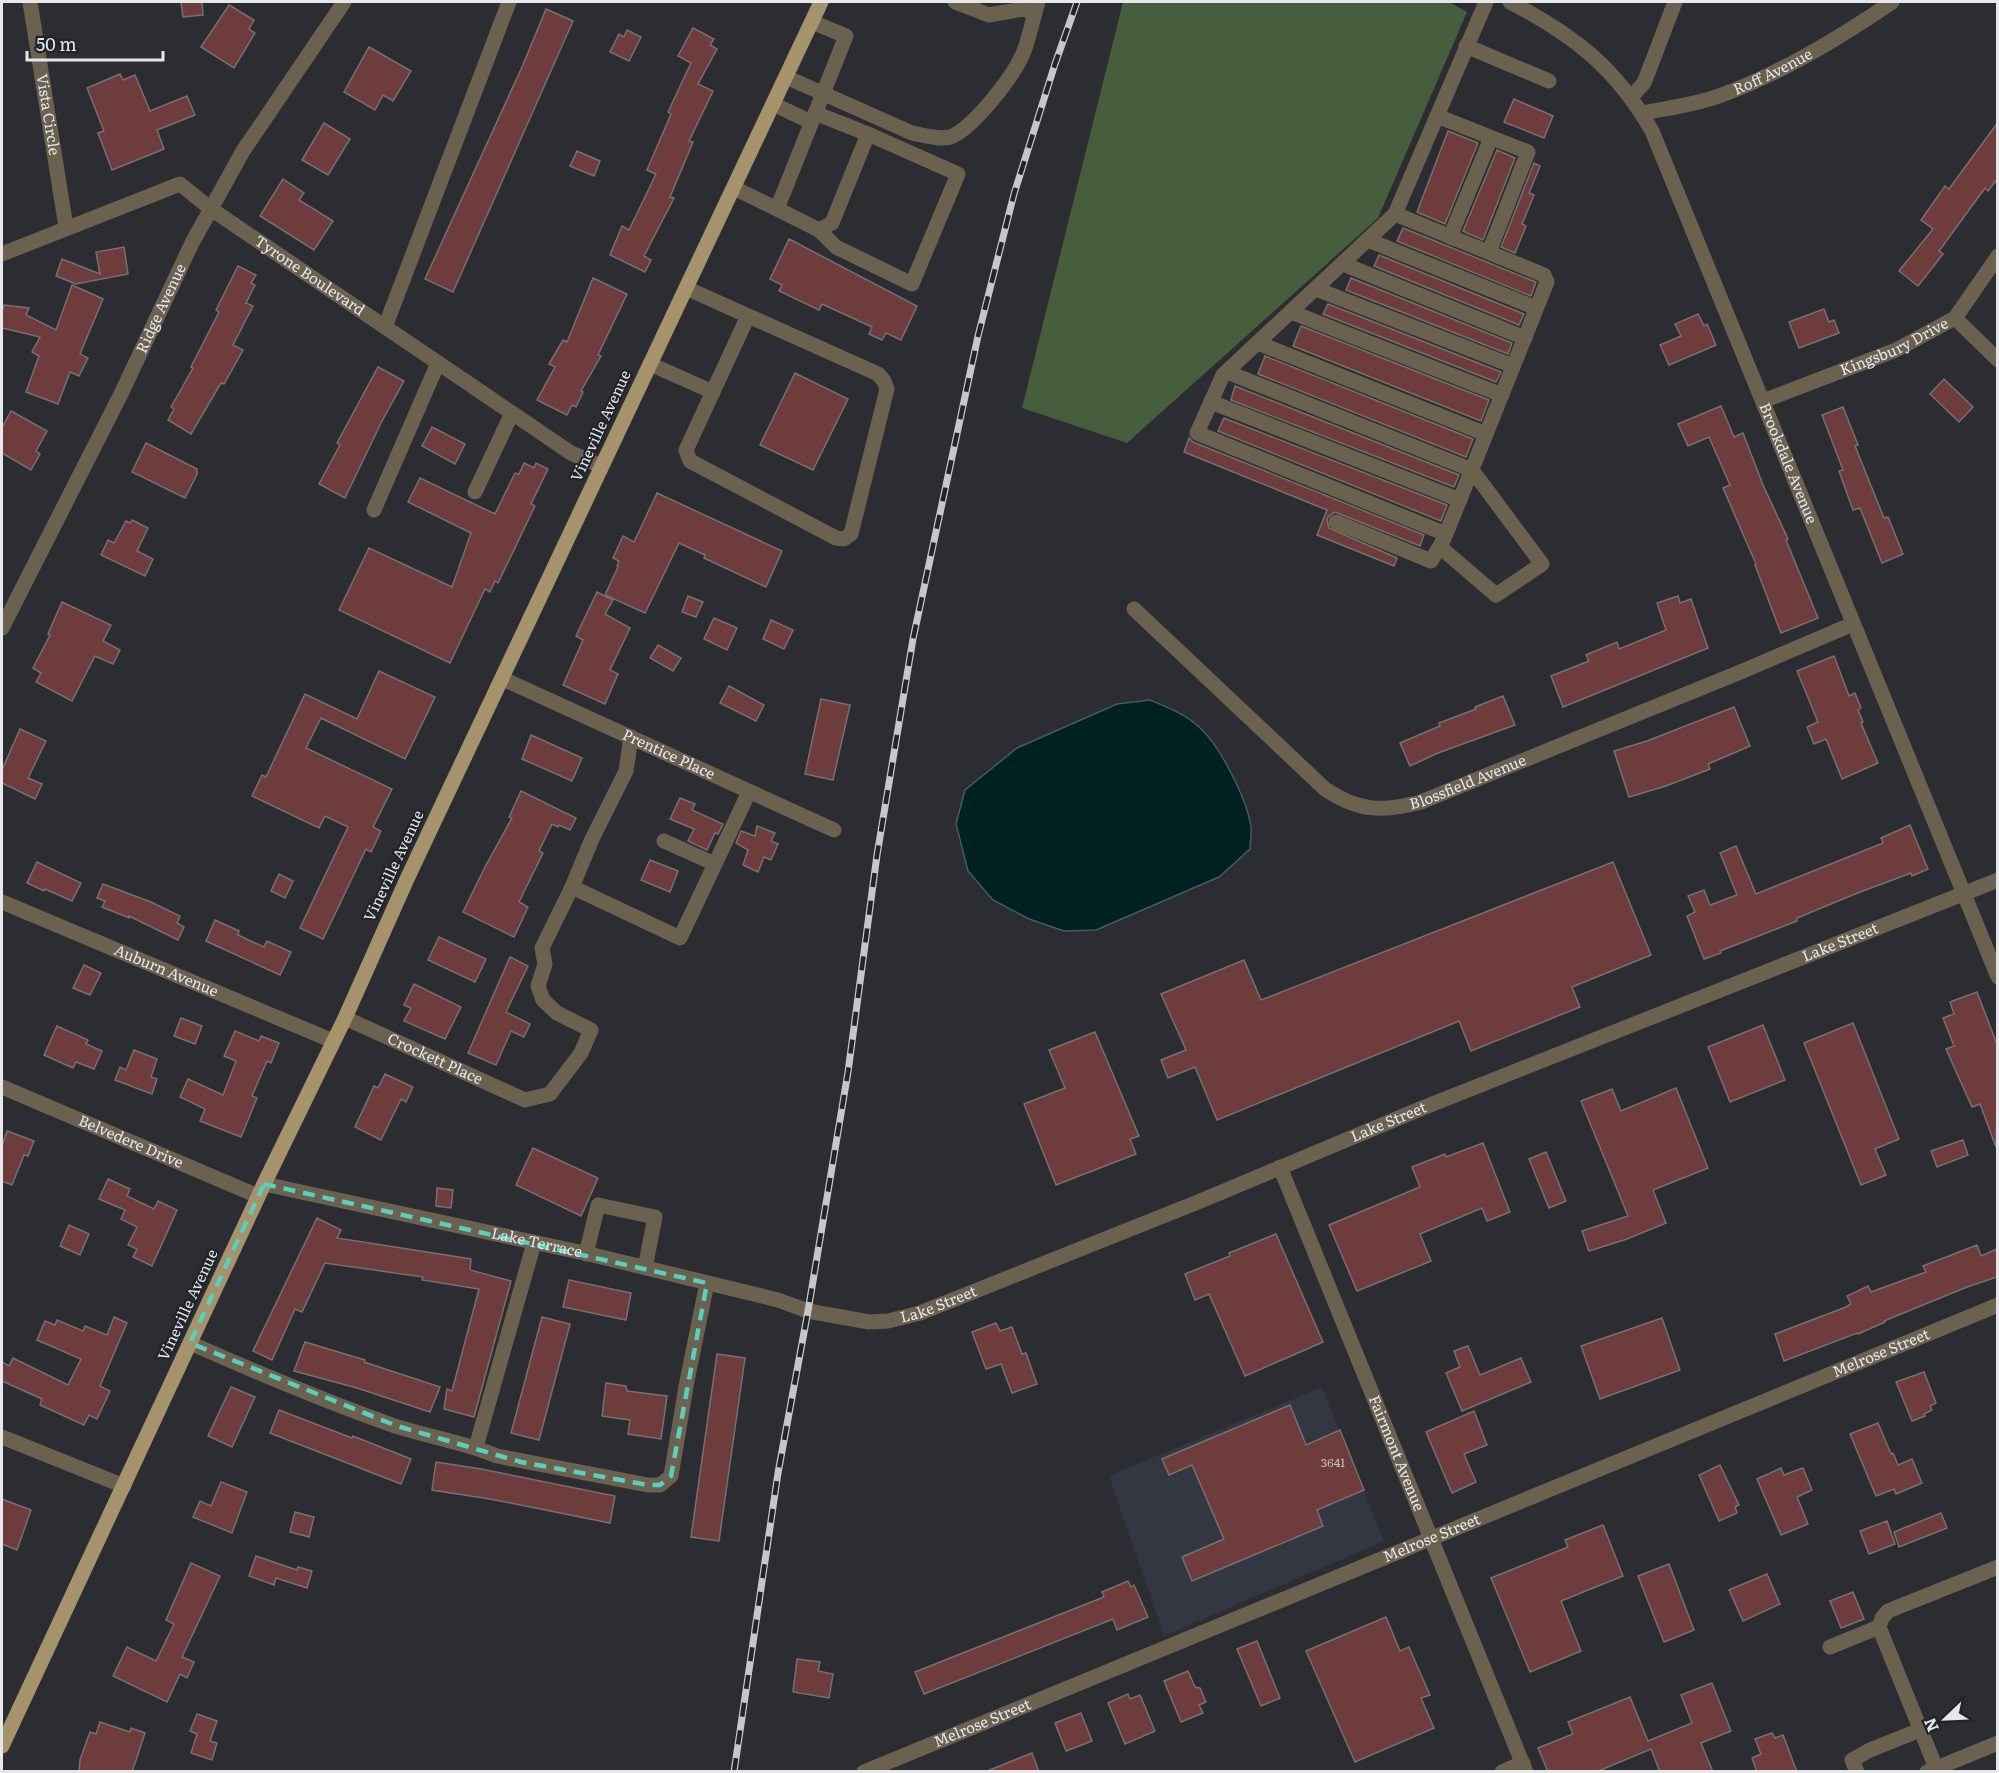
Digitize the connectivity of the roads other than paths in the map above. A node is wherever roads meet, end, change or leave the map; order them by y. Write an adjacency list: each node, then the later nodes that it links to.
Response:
1 (30, 2): 27 (street, Vista Circle)
2 (344, 2): 24 (street, Ridge Avenue)
3 (509, 2): 41 (street)
4 (821, 2): 11 (main road, Vineville Avenue)
5 (955, 2): 10 (street)
6 (1486, 2): 12 (street)
7 (1510, 2): 16 (street, Brookdale Avenue)
8 (1675, 2): 16 (street)
9 (1892, 2): 18 (street, Roff Avenue)
10 (1036, 7): 15 (street)
11 (812, 22): 13 (main road, Vineville Avenue); 15 (street)
12 (1466, 46): 14 (street); 19 (street)
13 (786, 77): 15 (street); 17 (main road, Vineville Avenue)
14 (1550, 81)
15 (823, 93): 20 (street)
16 (1631, 97): 18 (street, Brookdale Avenue)
17 (773, 104): 20 (street); 23 (main road, Vineville Avenue)
18 (1642, 113): 51 (street, Brookdale Avenue)
19 (1437, 116): 22 (street); 26 (street)
20 (813, 117): 21 (street); 25 (street)
21 (868, 134): 28 (street); 28 (street)
22 (1491, 138): 29 (street); 31 (street)
23 (734, 188): 25 (street); 35 (main road, Vineville Avenue)
24 (211, 209): 27 (street, Tyrone Boulevard); 41 (street, Tyrone Boulevard); 64 (street, Ridge Avenue)
25 (777, 209): 28 (street)
26 (1395, 214): 29 (street); 30 (street)
27 (66, 227): 32 (street, Tyrone Boulevard)
28 (819, 230)
29 (1450, 237): 31 (street)
30 (1368, 240): 34 (street); 37 (street)
31 (1489, 252): 37 (street)
32 (2, 254)
33 (1998, 256): 40 (street, Kingsbury Drive)
34 (1342, 264): 36 (street); 42 (street)
35 (686, 288): 39 (street); 46 (main road, Vineville Avenue)
36 (1316, 289): 38 (street); 47 (street)
37 (1536, 308): 42 (street)
38 (1291, 312): 43 (street); 50 (street)
39 (748, 316): 49 (street); 49 (street)
40 (1955, 318): 44 (street); 51 (street, Kingsbury Drive)
41 (385, 327): 45 (street, Tyrone Boulevard)
42 (1525, 338): 47 (street)
43 (1258, 343): 48 (street); 54 (street)
44 (1998, 360)
45 (438, 363): 53 (street, Tyrone Boulevard); 59 (street)
46 (650, 364): 49 (street); 55 (main road, Vineville Avenue)
47 (1514, 366): 50 (street)
48 (1227, 372): 52 (street); 56 (street)
49 (713, 392)
50 (1502, 395): 54 (street)
51 (1763, 401): 63 (street, Brookdale Avenue)
52 (1211, 402): 58 (street); 61 (street)
53 (512, 413): 55 (street, Tyrone Boulevard); 57 (street)
54 (1486, 434): 56 (street)
55 (601, 466): 65 (main road, Vineville Avenue)
56 (1472, 470): 58 (street); 61 (street)
57 (475, 492)
58 (1460, 500): 61 (street)
59 (374, 510)
60 (1336, 522): 61 (street)
61 (1443, 540)
62 (1134, 609): 63 (street, Blossfield Avenue)
63 (1852, 624): 73 (street, Brookdale Avenue)
64 (2, 628)
65 (503, 678): 66 (street, Prentice Place); 76 (main road, Vineville Avenue)
66 (632, 737): 67 (street, Prentice Place); 72 (street)
67 (749, 792): 68 (street, Prentice Place); 70 (street)
68 (834, 830)
69 (664, 841): 70 (street)
70 (715, 864): 72 (street)
71 (1998, 880): 73 (street, Lake Street)
72 (572, 887): 76 (street, Crockett Place)
73 (1964, 892): 75 (street, Brookdale Avenue); 79 (street, Lake Street)
74 (2, 902): 77 (street, Auburn Avenue)
75 (1998, 977)
76 (345, 1018): 77 (main road, Vineville Avenue)
77 (333, 1041): 80 (main road, Vineville Avenue)
78 (2, 1087): 80 (street, Belvedere Drive)
79 (1280, 1167): 86 (street, Lake Street); 91 (street, Fairmont Avenue)
80 (261, 1190): 81 (street, Lake Terrace); 87 (main road, Vineville Avenue)
81 (534, 1243): 82 (street, Lake Terrace); 89 (street)
82 (586, 1254): 83 (street, Lake Terrace); 83 (street)
83 (645, 1268): 84 (street, Lake Terrace)
84 (707, 1283): 86 (street, Lake Terrace); 89 (street)
85 (1998, 1305): 91 (street, Melrose Street)
86 (808, 1311)
87 (190, 1343): 89 (street); 90 (main road, Vineville Avenue)
88 (2, 1437): 90 (street)
89 (476, 1447)
90 (124, 1486): 97 (main road, Vineville Avenue)
91 (1432, 1539): 98 (street, Fairmont Avenue); 100 (street, Melrose Street)
92 (1998, 1567): 93 (street)
93 (1879, 1627): 94 (street); 95 (street)
94 (1830, 1647)
95 (1920, 1730): 99 (street); 102 (street)
96 (1998, 1743): 99 (street)
97 (2, 1746)
98 (1524, 1767): 101 (street)
99 (1931, 1770)
100 (864, 1772)
101 (1502, 1772)
102 (1857, 1772)

